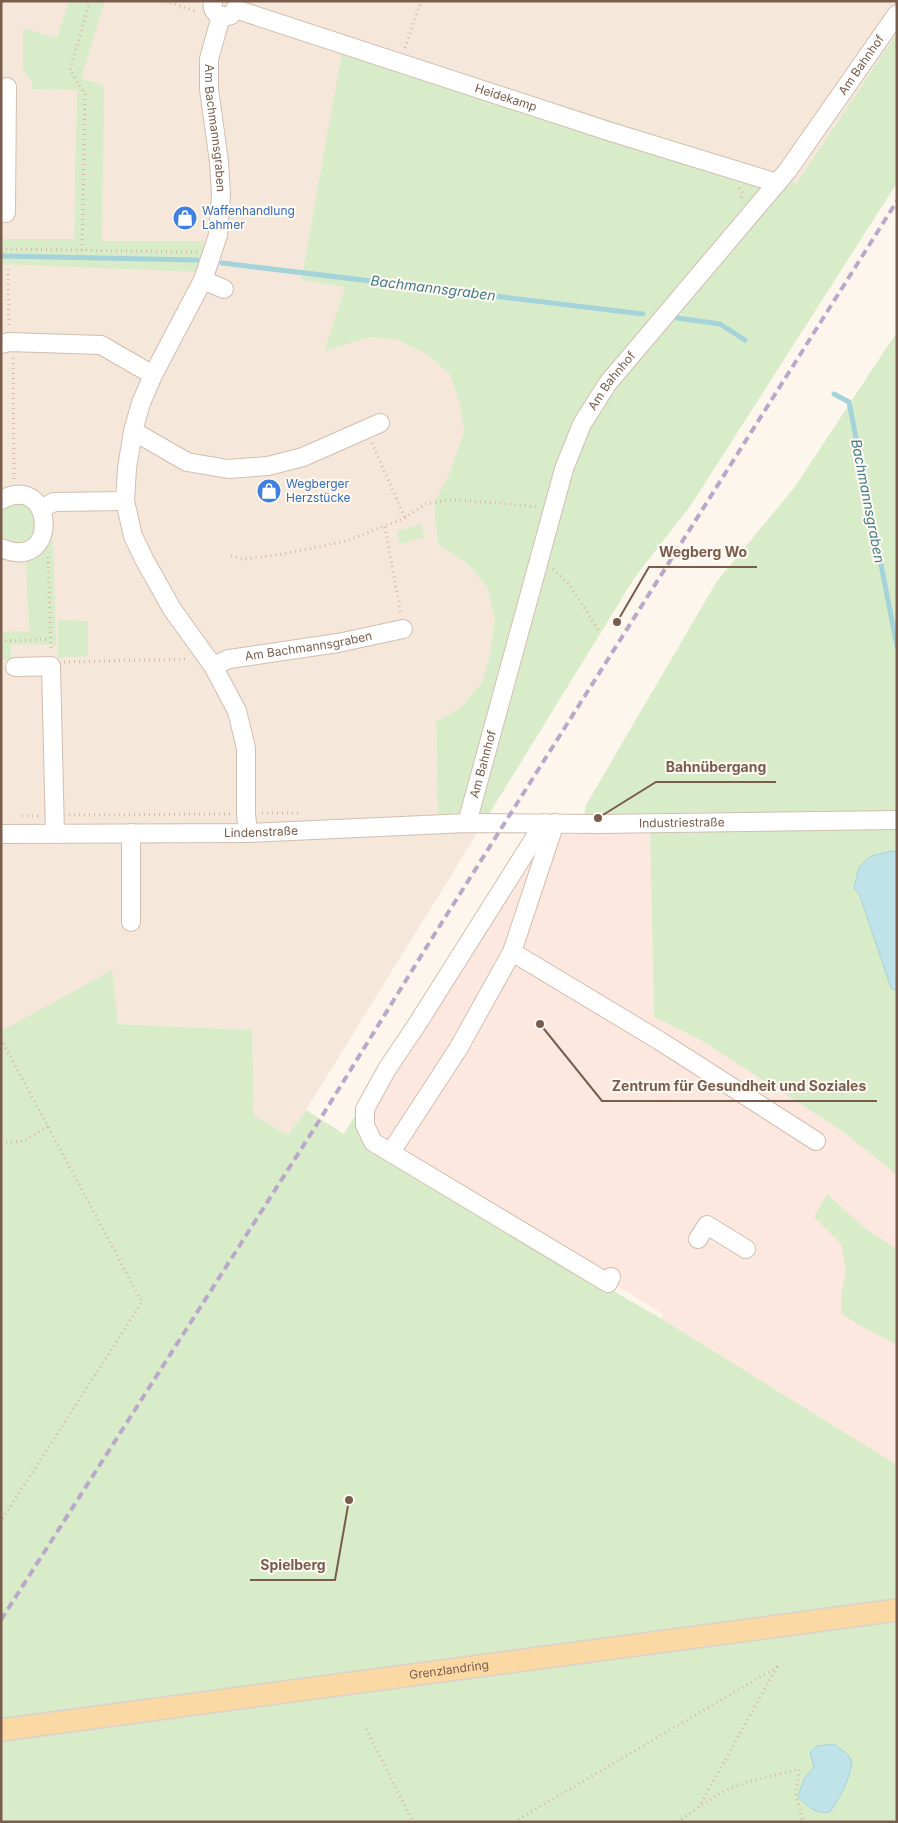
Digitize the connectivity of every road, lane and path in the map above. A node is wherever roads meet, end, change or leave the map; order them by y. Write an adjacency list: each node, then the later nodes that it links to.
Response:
1 (90, 1): 12 (path)
2 (165, 1): 4 (path)
3 (420, 1): 6 (path)
4 (221, 7): 9 (street, Heidekamp); 13 (street, Am Bachmannsgraben)
5 (897, 14): 9 (street, Am Bahnhof)
6 (405, 48)
7 (7, 87): 8 (street)
8 (3, 165): 10 (street)
9 (777, 183): 30 (street, Am Bahnhof)
10 (6, 213)
11 (1, 249): 12 (path)
12 (82, 250): 13 (path)
13 (213, 252): 15 (street, Am Bachmannsgraben)
14 (8, 269): 17 (path)
15 (203, 280): 16 (street); 18 (street, Am Bachmannsgraben)
16 (224, 289)
17 (8, 342): 18 (street); 21 (path)
18 (153, 375): 20 (street, Am Bachmannsgraben)
19 (373, 426): 20 (street); 25 (path)
20 (133, 431): 22 (street, Am Bachmannsgraben)
21 (8, 497): 24 (street)
22 (125, 501): 24 (street); 35 (street, Am Bachmannsgraben)
23 (537, 508): 25 (path)
24 (41, 509): 27 (street)
25 (405, 518): 26 (path)
26 (385, 527): 29 (path); 31 (path)
27 (38, 543): 28 (street); 33 (path)
28 (1, 548)
29 (232, 556)
30 (540, 557): 32 (path); 39 (street, Am Bahnhof)
31 (404, 629): 35 (street, Am Bachmannsgraben)
32 (599, 631)
33 (50, 639): 34 (path); 36 (path)
34 (1, 644)
35 (210, 662): 36 (path); 41 (street, Am Bachmannsgraben)
36 (51, 664): 37 (street); 44 (street)
37 (15, 667)
38 (897, 820): 40 (street, Industriestraße)
39 (467, 823): 40 (street, Industriestraße); 41 (street, Lindenstraße)
40 (549, 823): 46 (street); 51 (street)
41 (248, 832): 42 (street, Lindenstraße)
42 (131, 833): 44 (street, Lindenstraße); 45 (street)
43 (1, 834): 44 (street, Lindenstraße)
44 (55, 834)
45 (131, 922)
46 (512, 952): 49 (street); 51 (street)
47 (1, 1039): 48 (path)
48 (48, 1126): 50 (path); 55 (path)
49 (816, 1141)
50 (1, 1143)
51 (391, 1152): 54 (street)
52 (698, 1239): 53 (street)
53 (746, 1249)
54 (611, 1277)
55 (1, 1521)
56 (897, 1610): 58 (main road, Grenzlandring)
57 (366, 1729): 60 (path)
58 (1, 1730)
59 (699, 1807): 61 (path); 62 (path); 63 (path)
60 (413, 1822)
61 (514, 1822)
62 (677, 1822)
63 (802, 1822)

